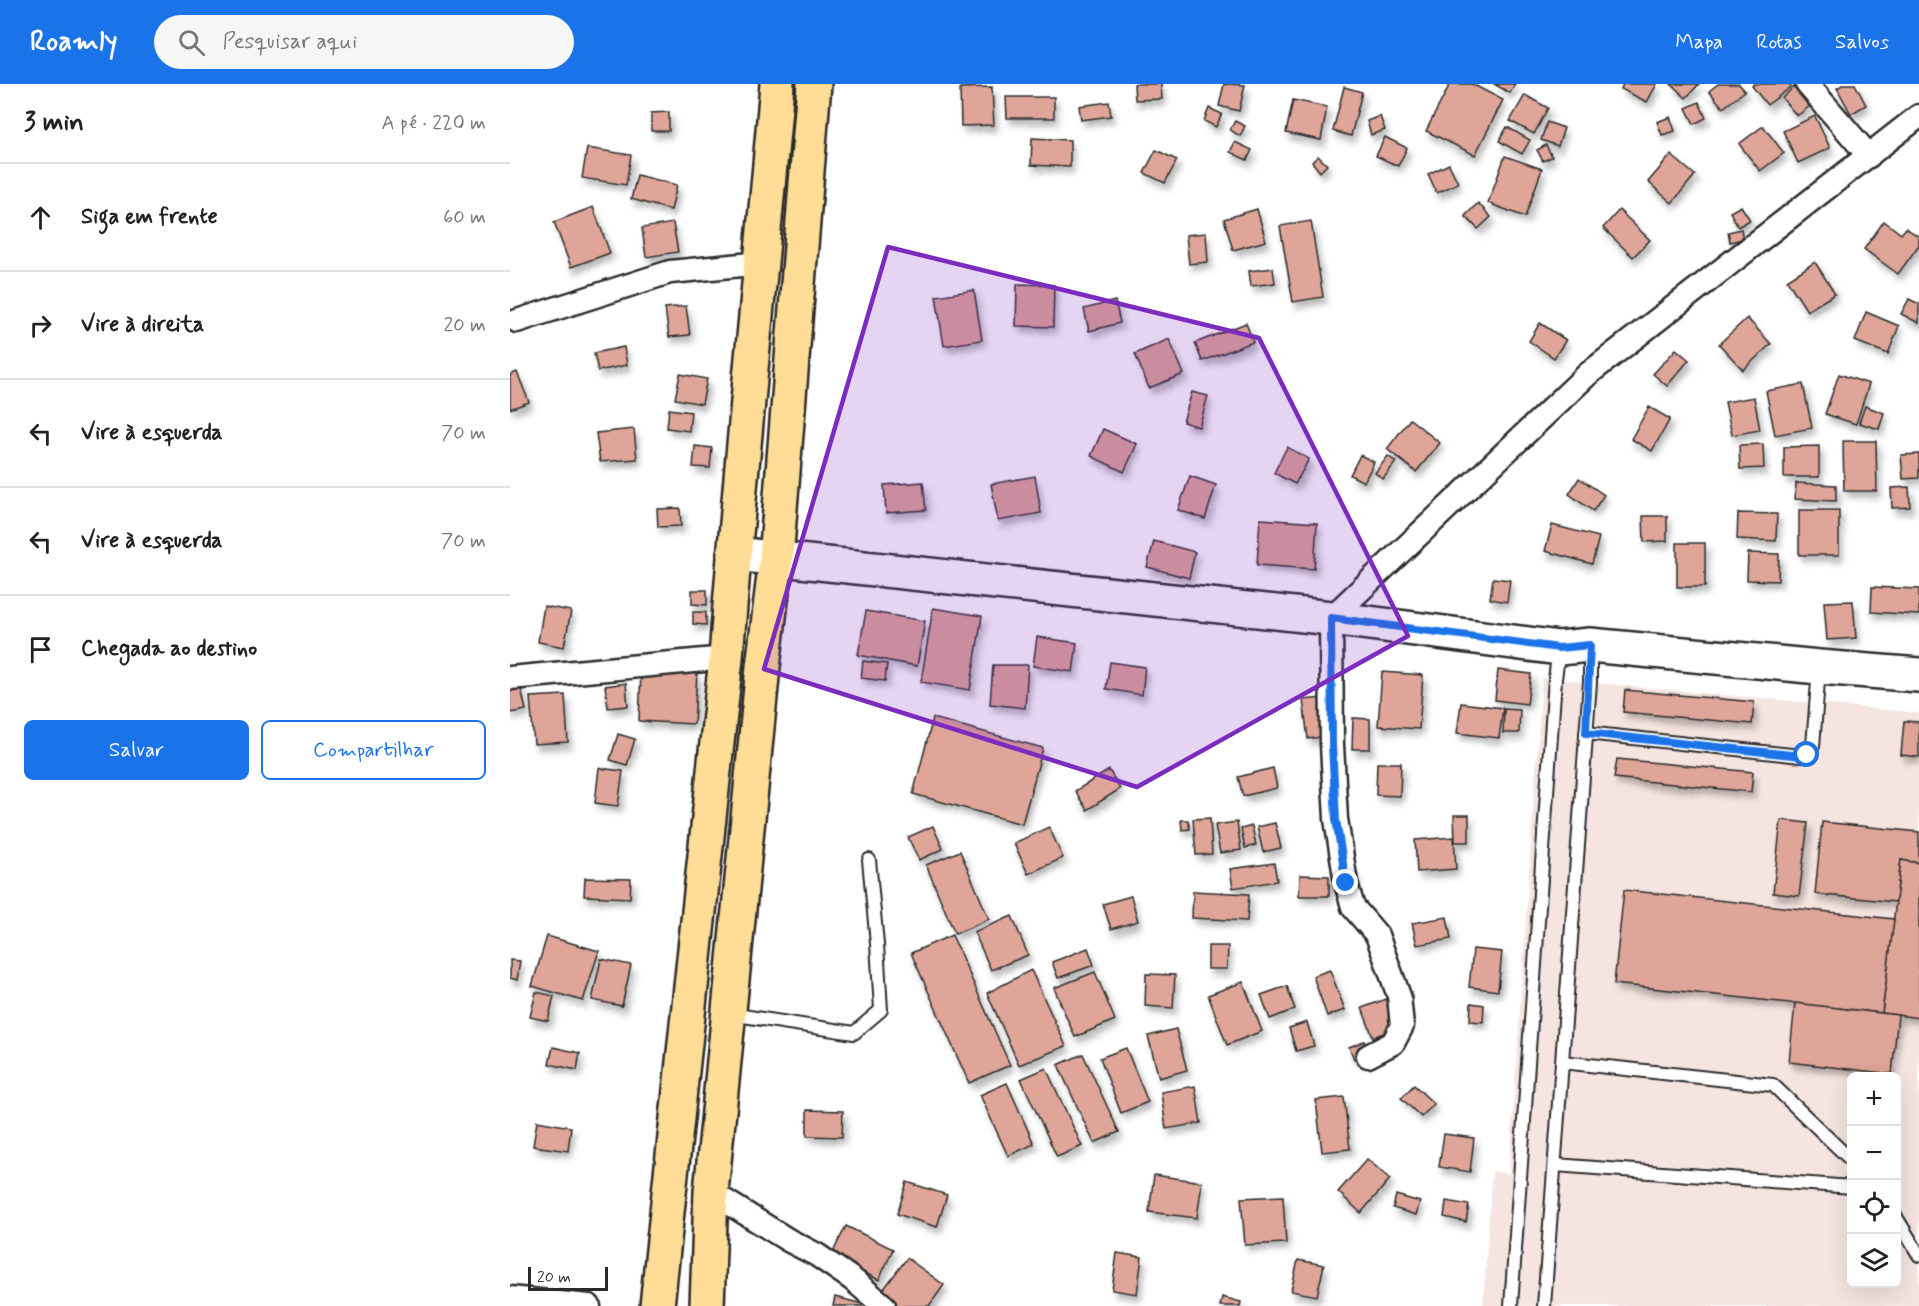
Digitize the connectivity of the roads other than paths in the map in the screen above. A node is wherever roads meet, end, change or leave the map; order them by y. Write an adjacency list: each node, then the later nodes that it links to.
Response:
1 (777, 84): 6 (highway)
2 (814, 84): 9 (highway)
3 (1807, 84): 5 (street)
4 (1919, 116): 5 (street)
5 (1869, 156): 10 (street)
6 (762, 263): 7 (street); 8 (highway)
7 (517, 321)
8 (734, 554): 9 (street); 12 (highway)
9 (776, 559): 10 (street); 18 (highway)
10 (1331, 618): 11 (street); 19 (street)
11 (1574, 646): 13 (street); 16 (lane); 32 (lane)
12 (726, 658): 15 (street); 29 (highway)
13 (1819, 667): 14 (street); 16 (lane)
14 (1919, 675)
15 (510, 678)
16 (1586, 733): 20 (lane)
17 (868, 860): 18 (lane)
18 (729, 1014): 24 (highway)
19 (1368, 1056)
20 (1562, 1062): 21 (lane); 22 (lane)
21 (1847, 1157)
22 (1555, 1165): 23 (lane); 33 (lane)
23 (1847, 1187)
24 (711, 1192): 30 (highway); 31 (street)
25 (1901, 1225): 26 (lane)
26 (1919, 1255)
27 (510, 1298): 28 (street)
28 (589, 1306)
29 (657, 1306)
30 (707, 1306)
31 (884, 1306)
32 (1510, 1306)
33 (1544, 1306)

